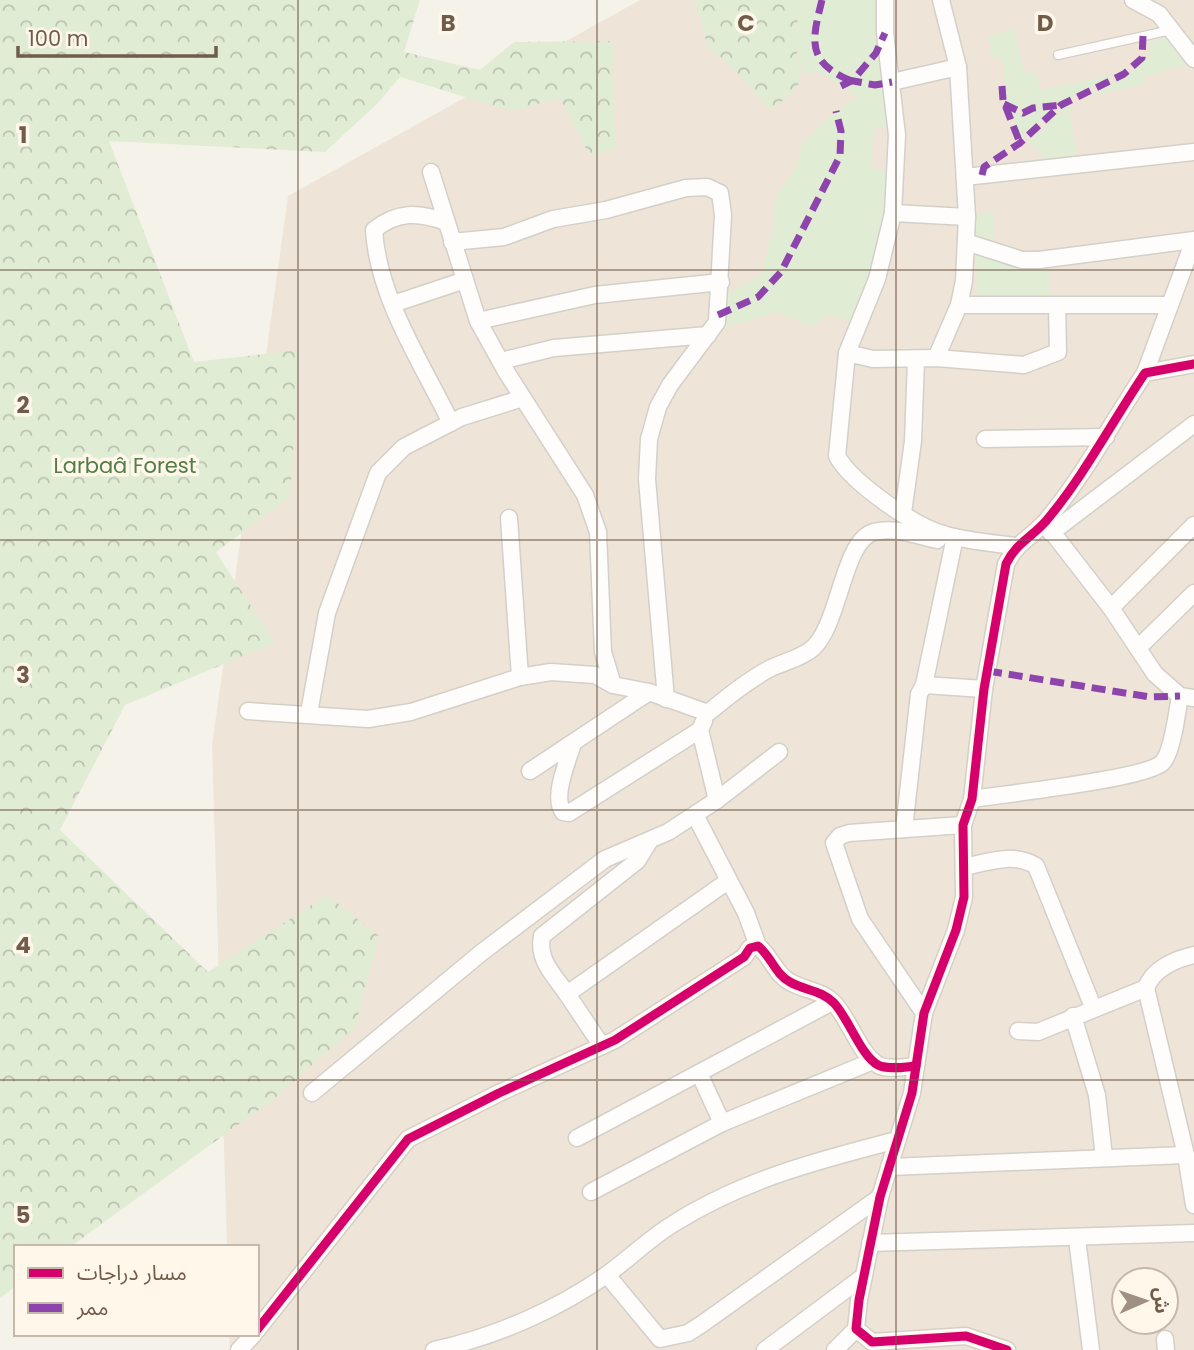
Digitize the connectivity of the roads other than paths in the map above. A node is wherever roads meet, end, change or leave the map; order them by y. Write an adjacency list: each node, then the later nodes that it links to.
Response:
1 (886, 0): 8 (street)
2 (941, 0): 7 (street)
3 (1133, 0): 4 (street)
4 (1174, 30): 5 (lane); 6 (street)
5 (1058, 55)
6 (1194, 59)
7 (958, 67): 8 (street); 11 (street)
8 (892, 82): 12 (street)
9 (1194, 152): 11 (street)
10 (431, 172): 14 (street)
11 (965, 177): 13 (street)
12 (893, 214): 13 (street); 26 (street)
13 (967, 217): 17 (street)
14 (446, 222): 16 (street); 20 (street)
15 (1194, 240): 17 (street); 22 (street)
16 (452, 242): 18 (street); 19 (street)
17 (966, 242): 21 (street)
18 (465, 279): 20 (street); 24 (street)
19 (721, 282): 24 (street); 25 (street)
20 (393, 304): 33 (street)
21 (959, 304): 23 (street); 27 (street)
22 (1169, 305): 23 (street); 31 (street)
23 (1057, 306): 27 (street)
24 (478, 321): 29 (street)
25 (708, 335): 29 (street); 52 (street)
26 (847, 354): 28 (street); 37 (street)
27 (936, 358): 28 (street)
28 (916, 360): 37 (street)
29 (501, 361): 32 (street)
30 (1194, 364): 31 (street)
31 (1145, 373): 35 (street)
32 (523, 398): 33 (street); 47 (street)
33 (451, 423): 54 (street)
34 (1194, 424): 40 (street)
35 (1105, 437): 36 (street); 40 (street)
36 (985, 439)
37 (903, 513): 41 (street)
38 (509, 518): 46 (street)
39 (1194, 525): 44 (street)
40 (1048, 528): 42 (street); 44 (street)
41 (949, 536): 42 (street); 48 (street); 55 (street)
42 (1016, 546): 49 (street)
43 (1194, 593): 45 (street)
44 (1111, 608): 45 (street)
45 (1138, 648): 51 (street)
46 (520, 677): 47 (street); 54 (street)
47 (613, 685): 50 (street)
48 (924, 685): 49 (street); 64 (street)
49 (984, 689): 60 (street)
50 (649, 692): 52 (street); 57 (street)
51 (1187, 697): 60 (street)
52 (666, 699): 55 (street)
53 (248, 711): 54 (street)
54 (309, 713)
55 (708, 713): 56 (street)
56 (700, 730): 57 (street); 61 (street)
57 (573, 743): 59 (street)
58 (779, 752): 61 (street)
59 (530, 771)
60 (972, 799): 63 (street)
61 (717, 800): 62 (street)
62 (695, 815): 65 (street); 67 (street)
63 (963, 825): 64 (street); 66 (street)
64 (904, 829): 74 (street)
65 (649, 842): 71 (street); 81 (street)
66 (964, 867): 73 (street); 74 (street)
67 (728, 881): 68 (street); 71 (street)
68 (758, 946): 72 (street); 77 (street)
69 (1194, 955): 70 (street)
70 (1146, 988): 73 (street); 85 (street)
71 (567, 994): 77 (street)
72 (832, 1002): 78 (street); 80 (street)
73 (1093, 1007): 75 (street)
74 (924, 1013): 79 (street)
75 (1073, 1016): 76 (street); 86 (street)
76 (1018, 1031)
77 (602, 1046): 96 (street)
78 (873, 1061): 79 (street); 82 (street)
79 (916, 1066): 84 (street)
80 (699, 1073): 82 (street); 83 (street)
81 (312, 1093)
82 (722, 1123): 88 (street)
83 (577, 1138)
84 (897, 1140): 87 (street); 94 (street)
85 (1186, 1155): 86 (street); 90 (street)
86 (1104, 1157): 87 (street)
87 (889, 1167): 89 (street)
88 (591, 1192)
89 (880, 1197): 93 (street); 94 (street)
90 (1194, 1205)
91 (1194, 1233): 92 (street)
92 (1077, 1239): 93 (street); 105 (street)
93 (870, 1243): 95 (street)
94 (607, 1275): 101 (street)
95 (863, 1276): 97 (street); 102 (street)
96 (259, 1327)
97 (856, 1329): 99 (street); 103 (street)
98 (252, 1336): 100 (street)
99 (872, 1346): 104 (street)
100 (239, 1350)
101 (434, 1350)
102 (765, 1350)
103 (835, 1350)
104 (1007, 1350)
105 (1091, 1350)

